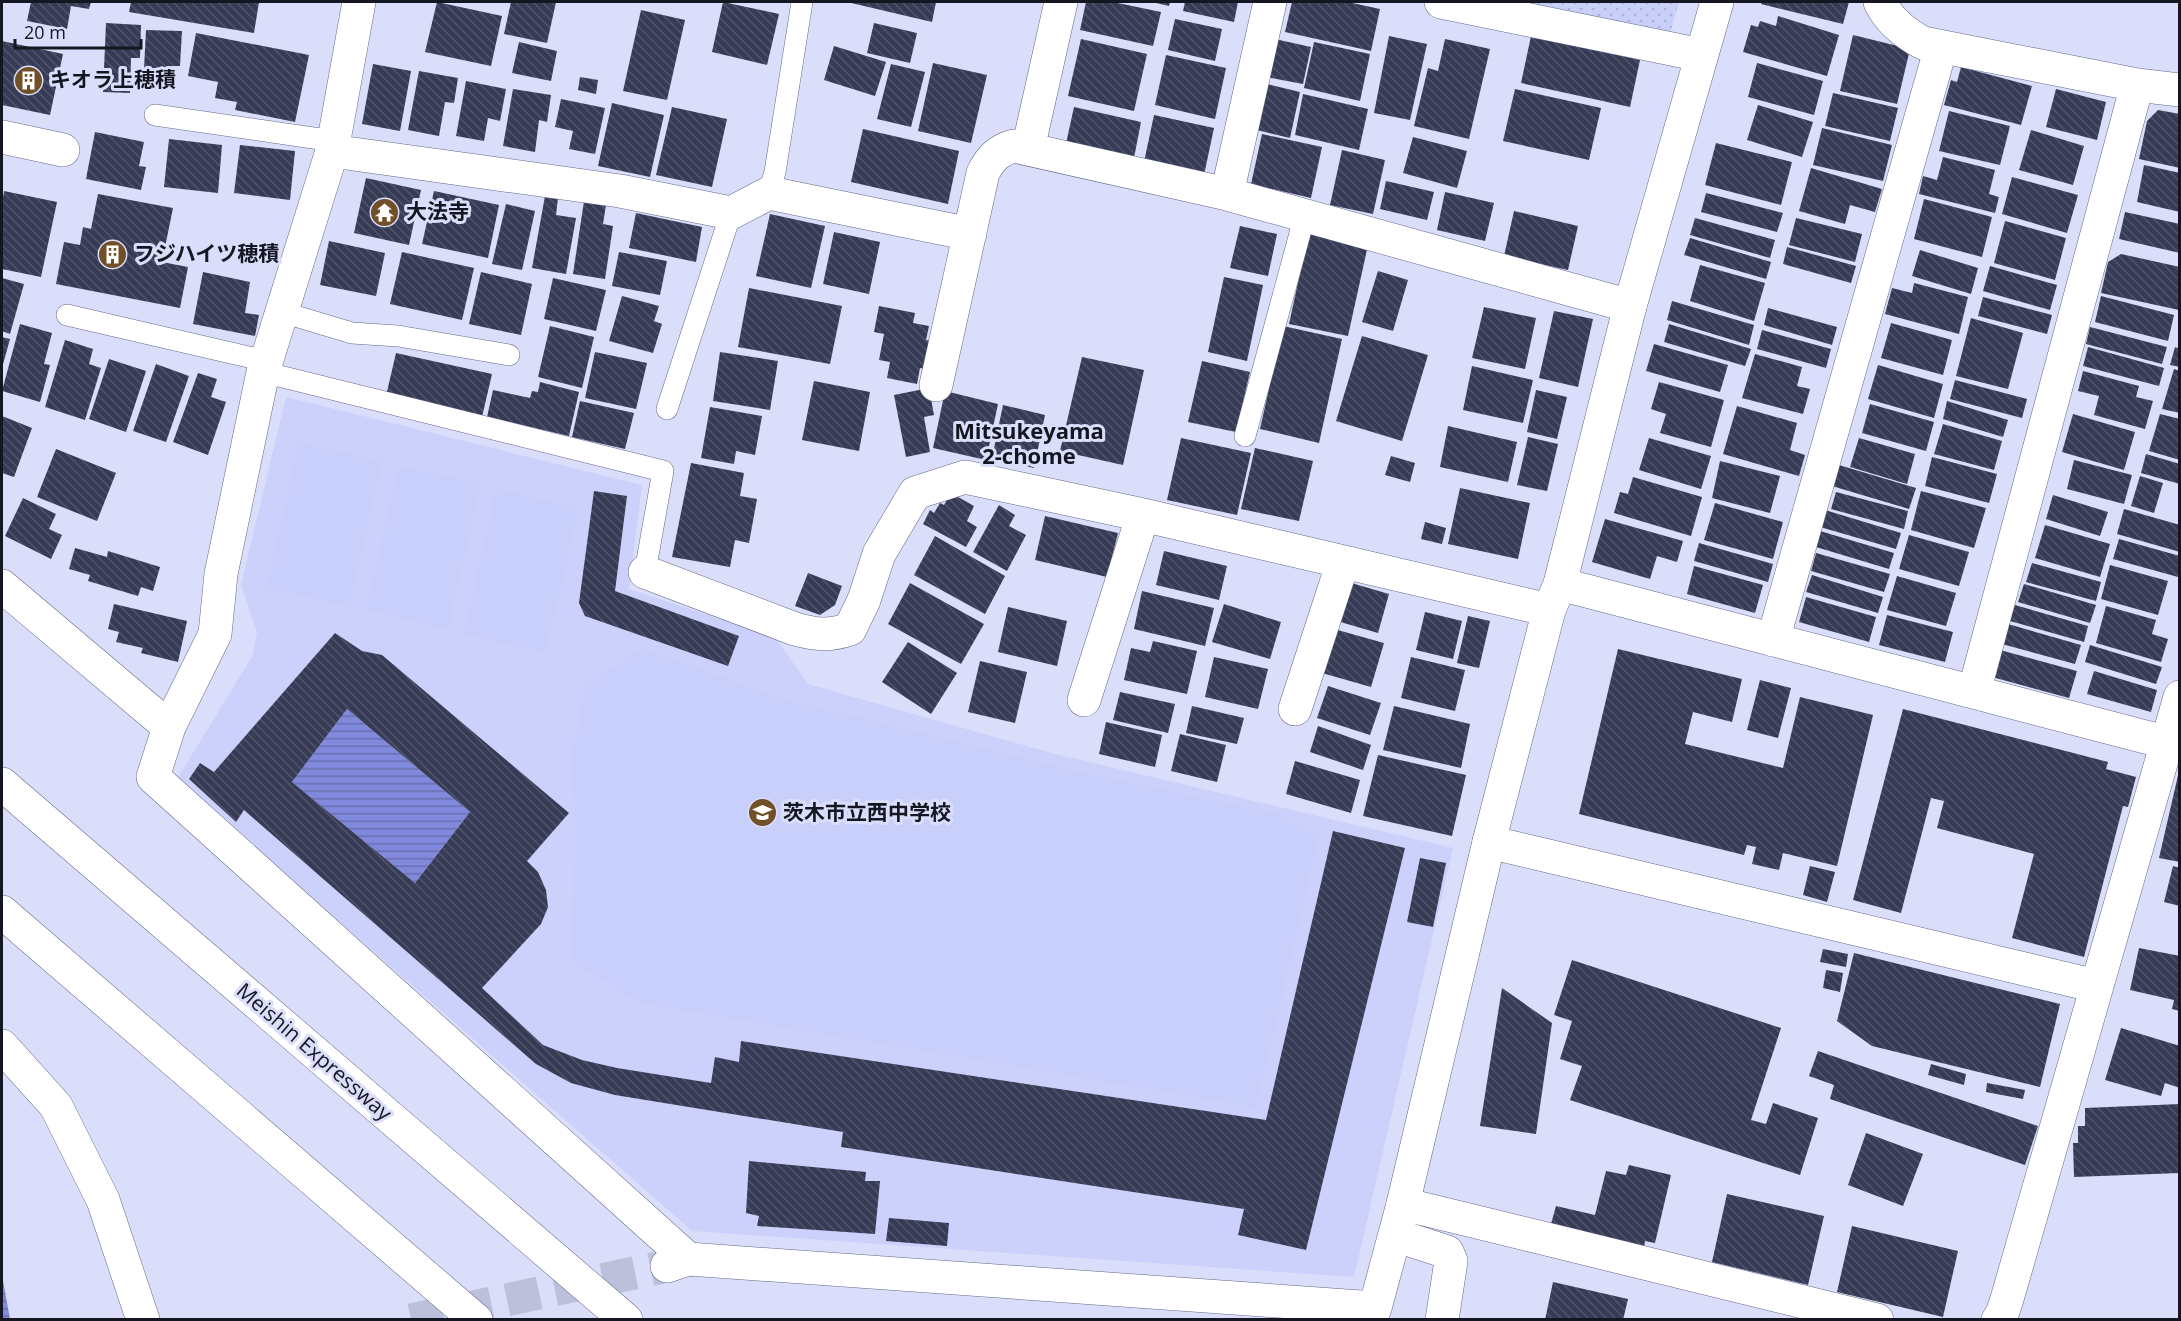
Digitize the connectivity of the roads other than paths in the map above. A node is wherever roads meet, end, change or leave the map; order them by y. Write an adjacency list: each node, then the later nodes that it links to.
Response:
1 (359, 2): 14 (main road)
2 (802, 2): 17 (lane)
3 (1061, 2): 15 (main road)
4 (1270, 2): 18 (main road)
5 (1441, 2): 9 (main road)
6 (1717, 2): 9 (main road)
7 (1880, 2): 8 (main road)
8 (1941, 47): 10 (main road); 35 (main road)
9 (1701, 55): 22 (main road)
10 (2137, 86): 11 (main road); 36 (main road)
11 (2180, 90)
12 (155, 115): 14 (lane)
13 (2, 137): 16 (main road)
14 (333, 146): 19 (main road); 23 (main road)
15 (1028, 149): 18 (main road); 21 (main road)
16 (63, 150)
17 (769, 193): 19 (main road); 21 (main road)
18 (1227, 194): 20 (main road)
19 (731, 213): 28 (lane)
20 (1305, 215): 22 (main road); 29 (lane)
21 (970, 234): 27 (main road)
22 (1630, 306): 34 (main road)
23 (282, 312): 25 (lane); 26 (main road)
24 (67, 315): 26 (lane)
25 (509, 355)
26 (265, 367): 32 (lane); 40 (main road)
27 (936, 385)
28 (667, 409)
29 (1245, 436)
30 (1143, 515): 31 (main road); 32 (main road); 38 (main road)
31 (1343, 562): 34 (main road); 39 (main road)
32 (645, 572)
33 (2, 586): 40 (main road)
34 (1555, 597): 35 (main road); 43 (main road)
35 (1773, 640): 36 (main road)
36 (1974, 692): 41 (main road)
37 (2180, 697): 41 (main road)
38 (1084, 700)
39 (1295, 709)
40 (169, 727): 49 (main road)
41 (2173, 744): 45 (main road)
42 (2, 784): 52 (main road, Meishin Expressway)
43 (1489, 842): 45 (main road); 47 (main road)
44 (2, 912): 51 (main road)
45 (2096, 986): 55 (main road)
46 (2, 1047): 50 (main road)
47 (1403, 1204): 48 (main road); 54 (main road)
48 (1395, 1235): 49 (main road); 53 (main road)
49 (1373, 1314)
50 (143, 1320)
51 (476, 1320)
52 (626, 1320)
53 (1442, 1320)
54 (1877, 1320)
55 (1998, 1320)

